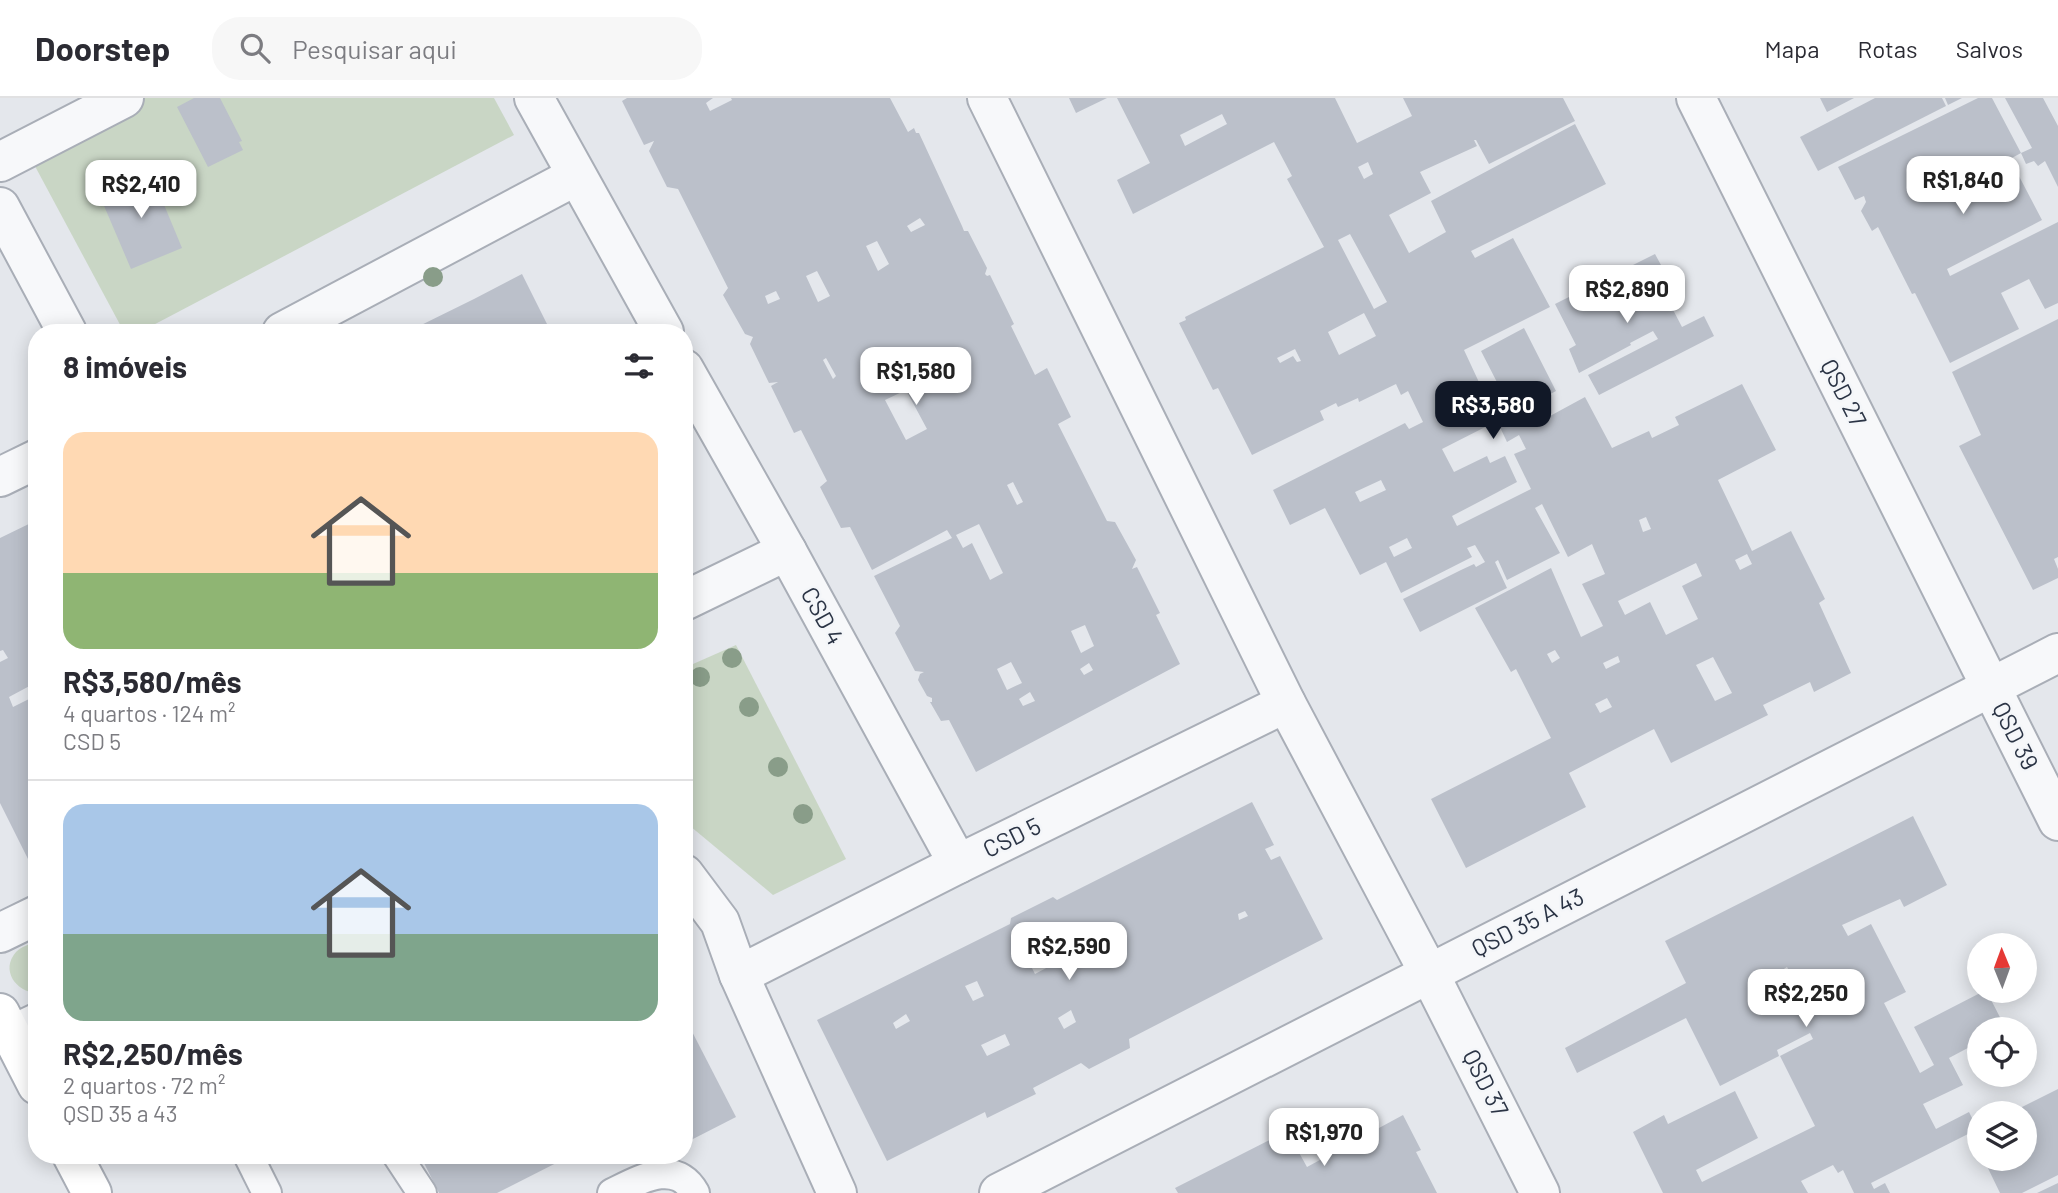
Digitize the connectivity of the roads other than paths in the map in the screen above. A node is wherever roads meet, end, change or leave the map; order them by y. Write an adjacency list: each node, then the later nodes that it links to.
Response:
1 (124, 98): 5 (street)
2 (534, 98): 6 (street)
3 (987, 98): 18 (street, QSD 37)
4 (1696, 98): 17 (street, QSD 27)
5 (0, 162)
6 (576, 176): 9 (street); 10 (street)
7 (0, 207): 8 (street)
8 (63, 324)
9 (297, 324)
10 (659, 324)
11 (693, 385): 14 (street, CSD 4)
12 (28, 463): 13 (street)
13 (0, 477)
14 (787, 551): 15 (street); 20 (street, CSD 4)
15 (693, 597)
16 (2058, 653): 17 (street, QSD 35 A 43)
17 (1990, 688): 19 (street, QSD 39); 24 (street, QSD 35 A 43)
18 (1286, 703): 20 (street, CSD 5); 24 (street, QSD 37)
19 (2058, 821)
20 (958, 864): 25 (street, CSD 5)
21 (693, 886): 25 (street)
22 (28, 919): 23 (street)
23 (0, 933)
24 (1429, 974): 37 (street, QSD 35 A 43); 38 (street, QSD 37)
25 (739, 975): 36 (street)
26 (16, 1024): 27 (street)
27 (28, 1059)
28 (77, 1164): 31 (street)
29 (252, 1164): 32 (lane)
30 (403, 1164): 33 (lane)
31 (92, 1193)
32 (267, 1193)
33 (422, 1193)
34 (612, 1193): 35 (lane)
35 (695, 1193)
36 (837, 1193)
37 (999, 1193)
38 (1540, 1193)

